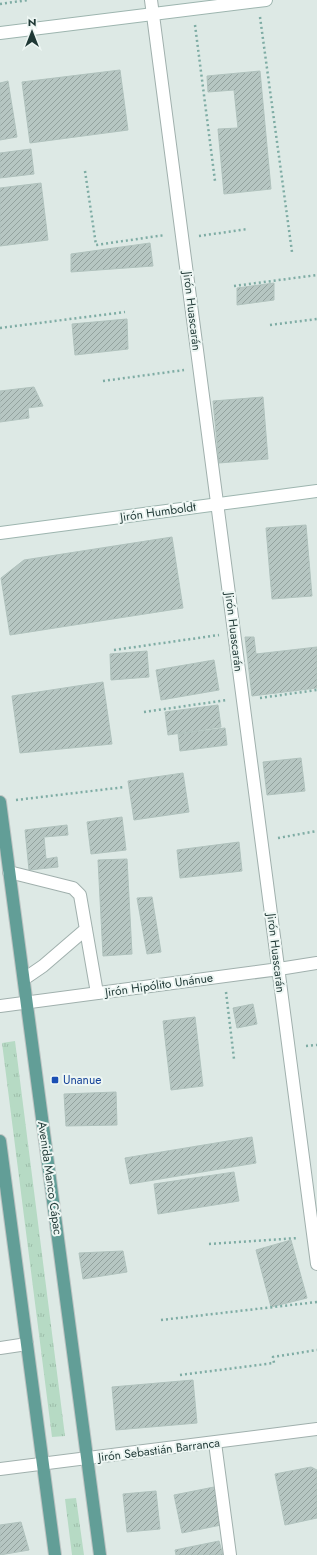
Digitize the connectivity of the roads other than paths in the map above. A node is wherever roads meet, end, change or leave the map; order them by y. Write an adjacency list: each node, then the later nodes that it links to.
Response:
1 (151, 0): 3 (street, Jirón Huascarán)
2 (262, 1): 3 (street)
3 (153, 14): 4 (street); 6 (street, Jirón Huascarán)
4 (0, 33)
5 (317, 491): 6 (street, Jirón Humboldt)
6 (218, 504): 7 (street, Jirón Humboldt); 12 (street, Jirón Huascarán)
7 (0, 533)
8 (0, 802): 9 (main road, Avenida Manco Cápac)
9 (9, 872): 10 (street); 13 (main road, Avenida Manco Cápac)
10 (86, 929): 13 (street); 14 (street)
11 (317, 963): 12 (street, Jirón Hipólito Unánue)
12 (278, 969): 14 (street, Jirón Hipólito Unánue); 18 (street, Jirón Huascarán)
13 (24, 978): 15 (main road, Avenida Manco Cápac)
14 (97, 993): 15 (street, Jirón Hipólito Unánue)
15 (27, 1003): 16 (street, Jirón Hipólito Unánue); 23 (main road, Avenida Manco Cápac)
16 (0, 1006)
17 (0, 1140): 19 (main road)
18 (317, 1264)
19 (27, 1344): 20 (street); 24 (main road)
20 (0, 1348)
21 (317, 1429): 22 (street, Jirón Sebastián Barranca)
22 (215, 1442): 23 (street, Jirón Sebastián Barranca); 28 (street)
23 (87, 1459): 24 (street, Jirón Sebastián Barranca); 27 (main road, Avenida Manco Cápac)
24 (43, 1464): 25 (street, Jirón Sebastián Barranca); 26 (main road)
25 (0, 1469)
26 (55, 1555)
27 (100, 1555)
28 (230, 1555)

